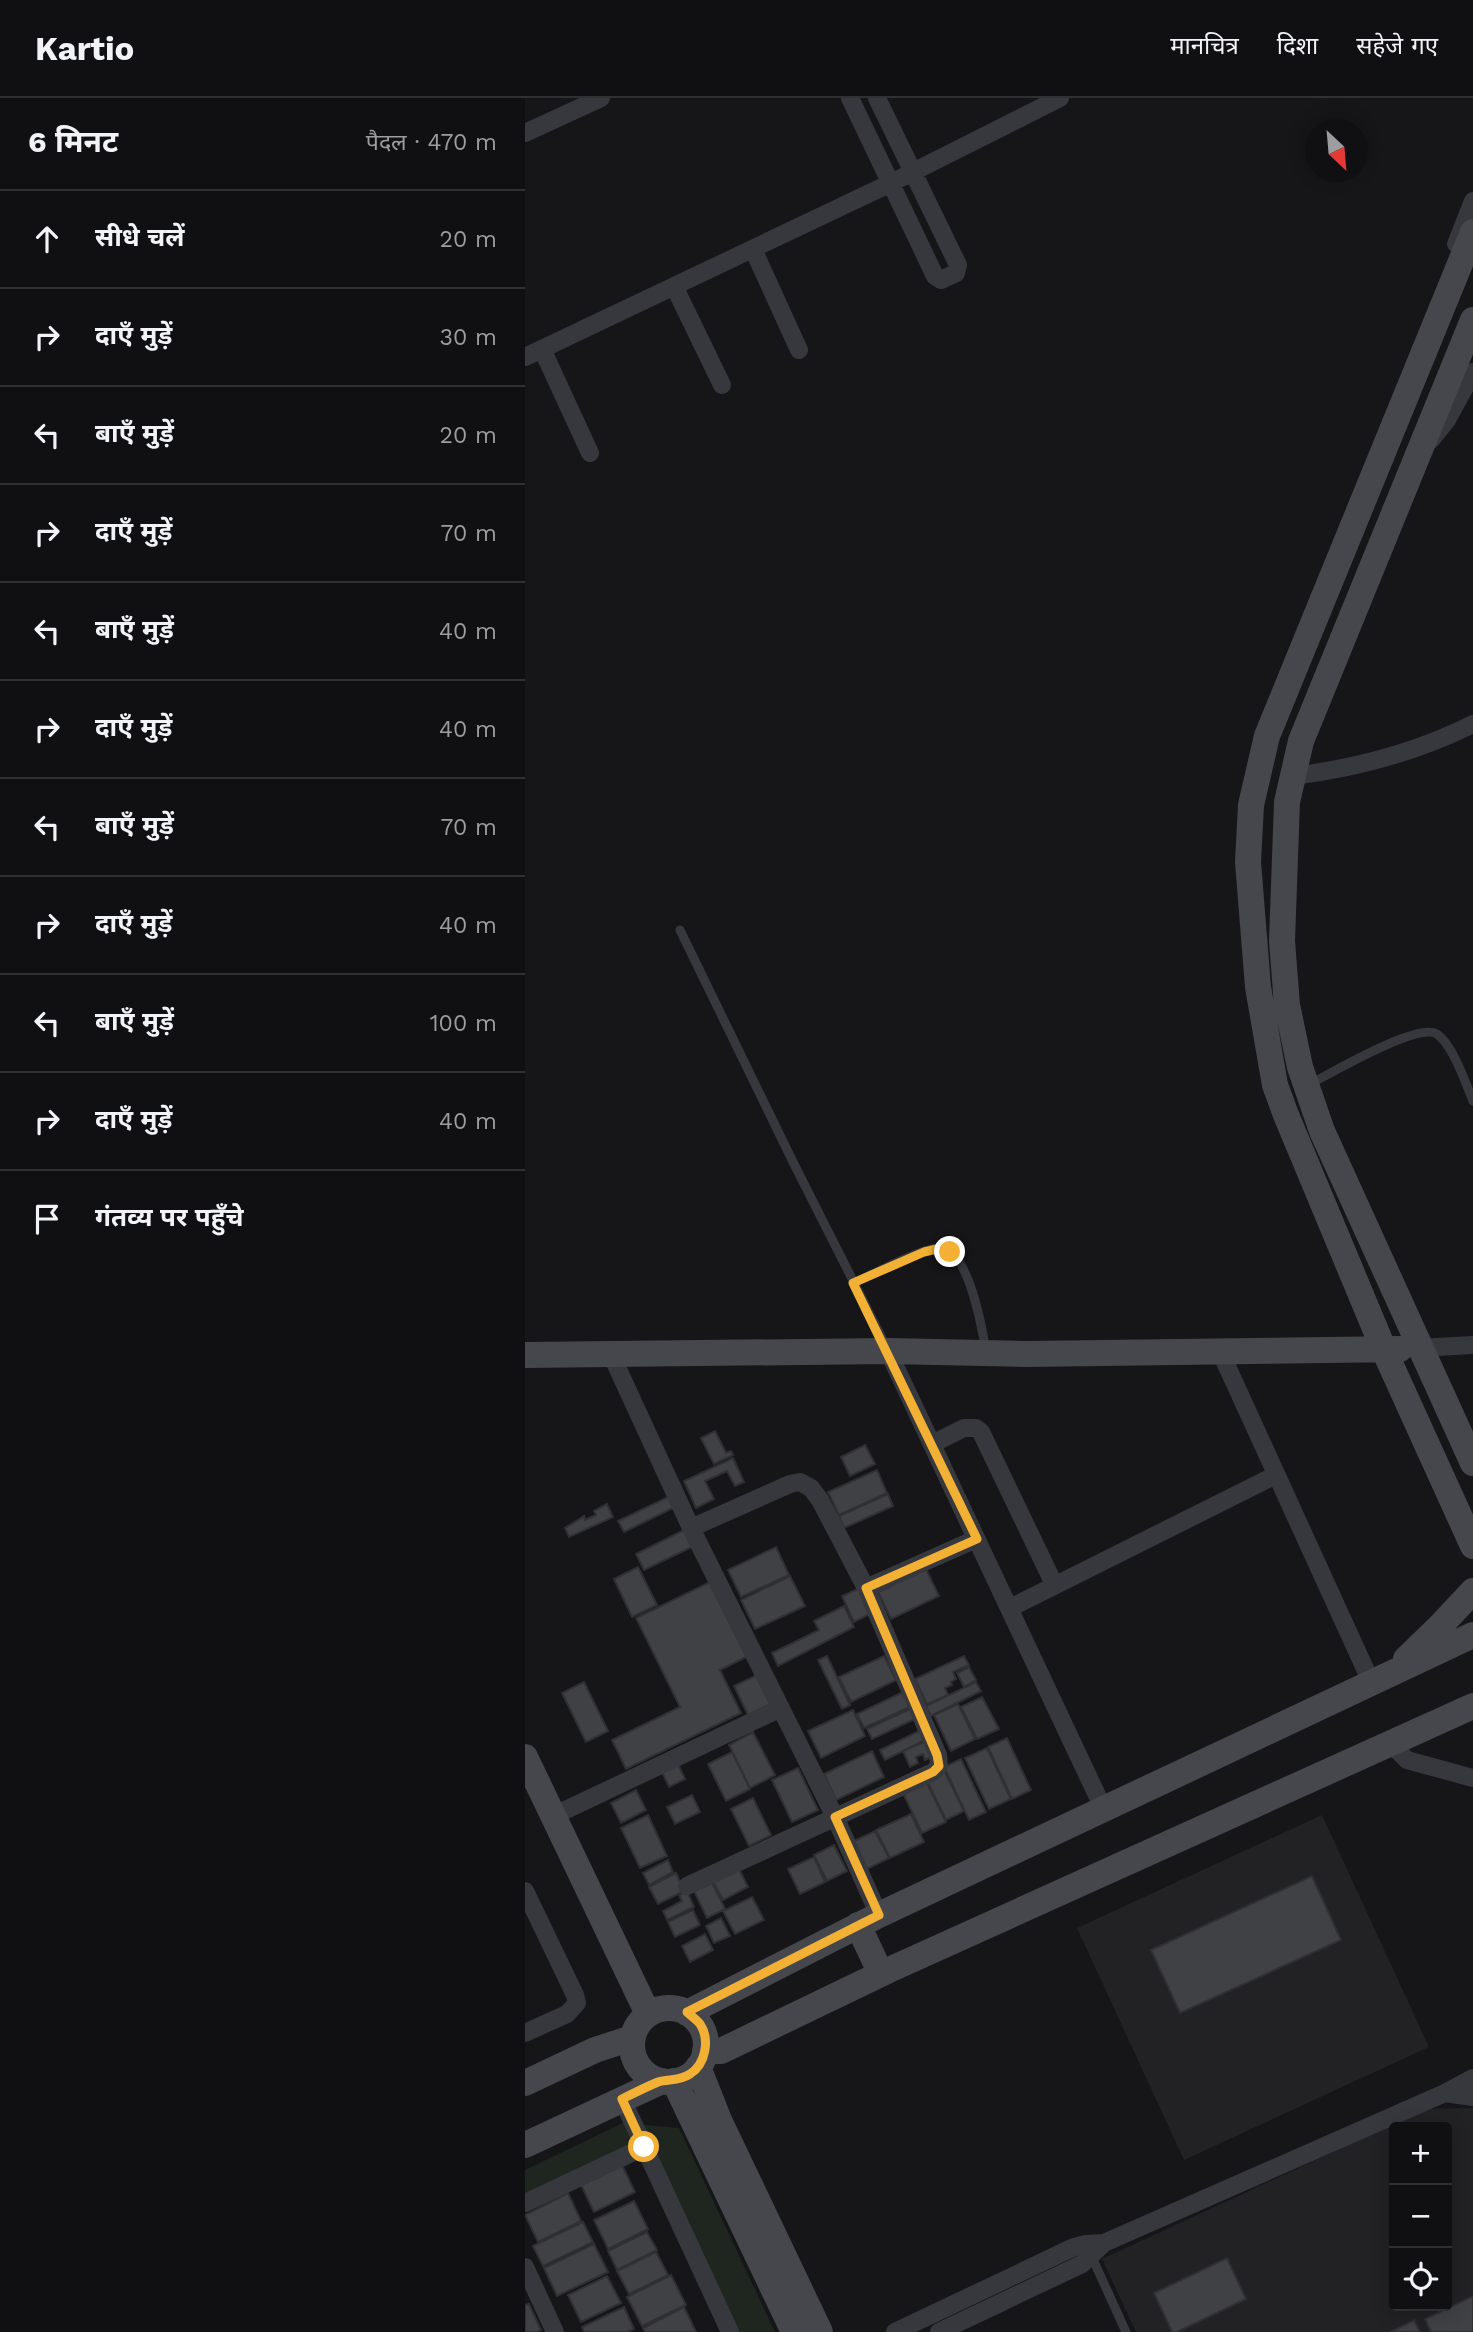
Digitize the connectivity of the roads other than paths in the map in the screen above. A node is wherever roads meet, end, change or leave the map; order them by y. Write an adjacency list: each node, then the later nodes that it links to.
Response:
1 (601, 98): 5 (street)
2 (851, 98): 7 (street)
3 (877, 98): 6 (street)
4 (1060, 98): 6 (street)
5 (525, 133)
6 (913, 171): 7 (street); 7 (street)
7 (891, 183): 10 (street)
8 (1473, 201): 18 (street)
9 (1473, 232): 18 (main road)
10 (753, 248): 11 (street); 14 (street)
11 (674, 286): 13 (street); 17 (street)
12 (1473, 320): 20 (main road)
13 (542, 349): 15 (street); 19 (street)
14 (799, 350)
15 (525, 357)
16 (1473, 372): 20 (street)
17 (722, 386)
18 (1382, 451): 29 (main road)
19 (590, 453)
20 (1418, 455): 22 (main road)
21 (1473, 724): 22 (street)
22 (1293, 776): 24 (main road)
23 (680, 930): 26 (lane)
24 (1307, 1086): 25 (lane); 28 (main road)
25 (1473, 1101)
26 (853, 1283): 30 (lane); 32 (lane)
27 (1473, 1345): 28 (street)
28 (1419, 1348): 29 (main road); 36 (main road)
29 (1384, 1350): 31 (main road); 40 (main road)
30 (888, 1351): 32 (main road); 33 (main road); 35 (street)
31 (1220, 1351): 32 (main road); 37 (street)
32 (986, 1353)
33 (611, 1354): 34 (main road); 38 (street)
34 (525, 1355)
35 (932, 1444): 39 (street); 41 (street)
36 (1473, 1464)
37 (1276, 1475): 41 (street); 46 (street)
38 (691, 1528): 42 (street); 48 (street)
39 (977, 1539): 42 (street); 44 (street)
40 (1473, 1546)
41 (1054, 1584): 44 (street)
42 (866, 1588): 54 (street)
43 (1473, 1591): 46 (main road)
44 (1010, 1608): 52 (street)
45 (1473, 1635): 46 (main road)
46 (1379, 1680): 52 (main road)
47 (1473, 1706): 49 (main road)
48 (781, 1708): 53 (street); 54 (street)
49 (1390, 1743): 51 (street); 58 (main road)
50 (525, 1757): 53 (main road)
51 (1473, 1778)
52 (1104, 1810): 57 (main road)
53 (553, 1816): 60 (main road)
54 (835, 1817): 55 (street); 57 (street)
55 (687, 1886)
56 (525, 1891): 61 (street)
57 (869, 1920): 58 (main road); 59 (main road)
58 (881, 1974): 63 (main road)
59 (687, 2012): 60 (main road); 63 (main road)
60 (648, 2014): 62 (main road)
61 (525, 2033)
62 (632, 2038): 65 (main road); 66 (main road)
63 (702, 2059): 65 (main road); 78 (main road)
64 (1473, 2078): 67 (street)
65 (668, 2081): 69 (main road); 77 (main road)
66 (525, 2083)
67 (1445, 2093): 68 (street); 73 (street)
68 (1473, 2097)
69 (622, 2099): 70 (main road); 71 (street)
70 (525, 2145)
71 (644, 2147): 72 (street); 76 (street)
72 (525, 2203)
73 (1094, 2248): 79 (street); 80 (street); 81 (lane)
74 (525, 2267): 75 (street)
75 (555, 2332)
76 (730, 2332)
77 (794, 2332)
78 (820, 2332)
79 (895, 2332)
80 (939, 2332)
81 (1126, 2332)

